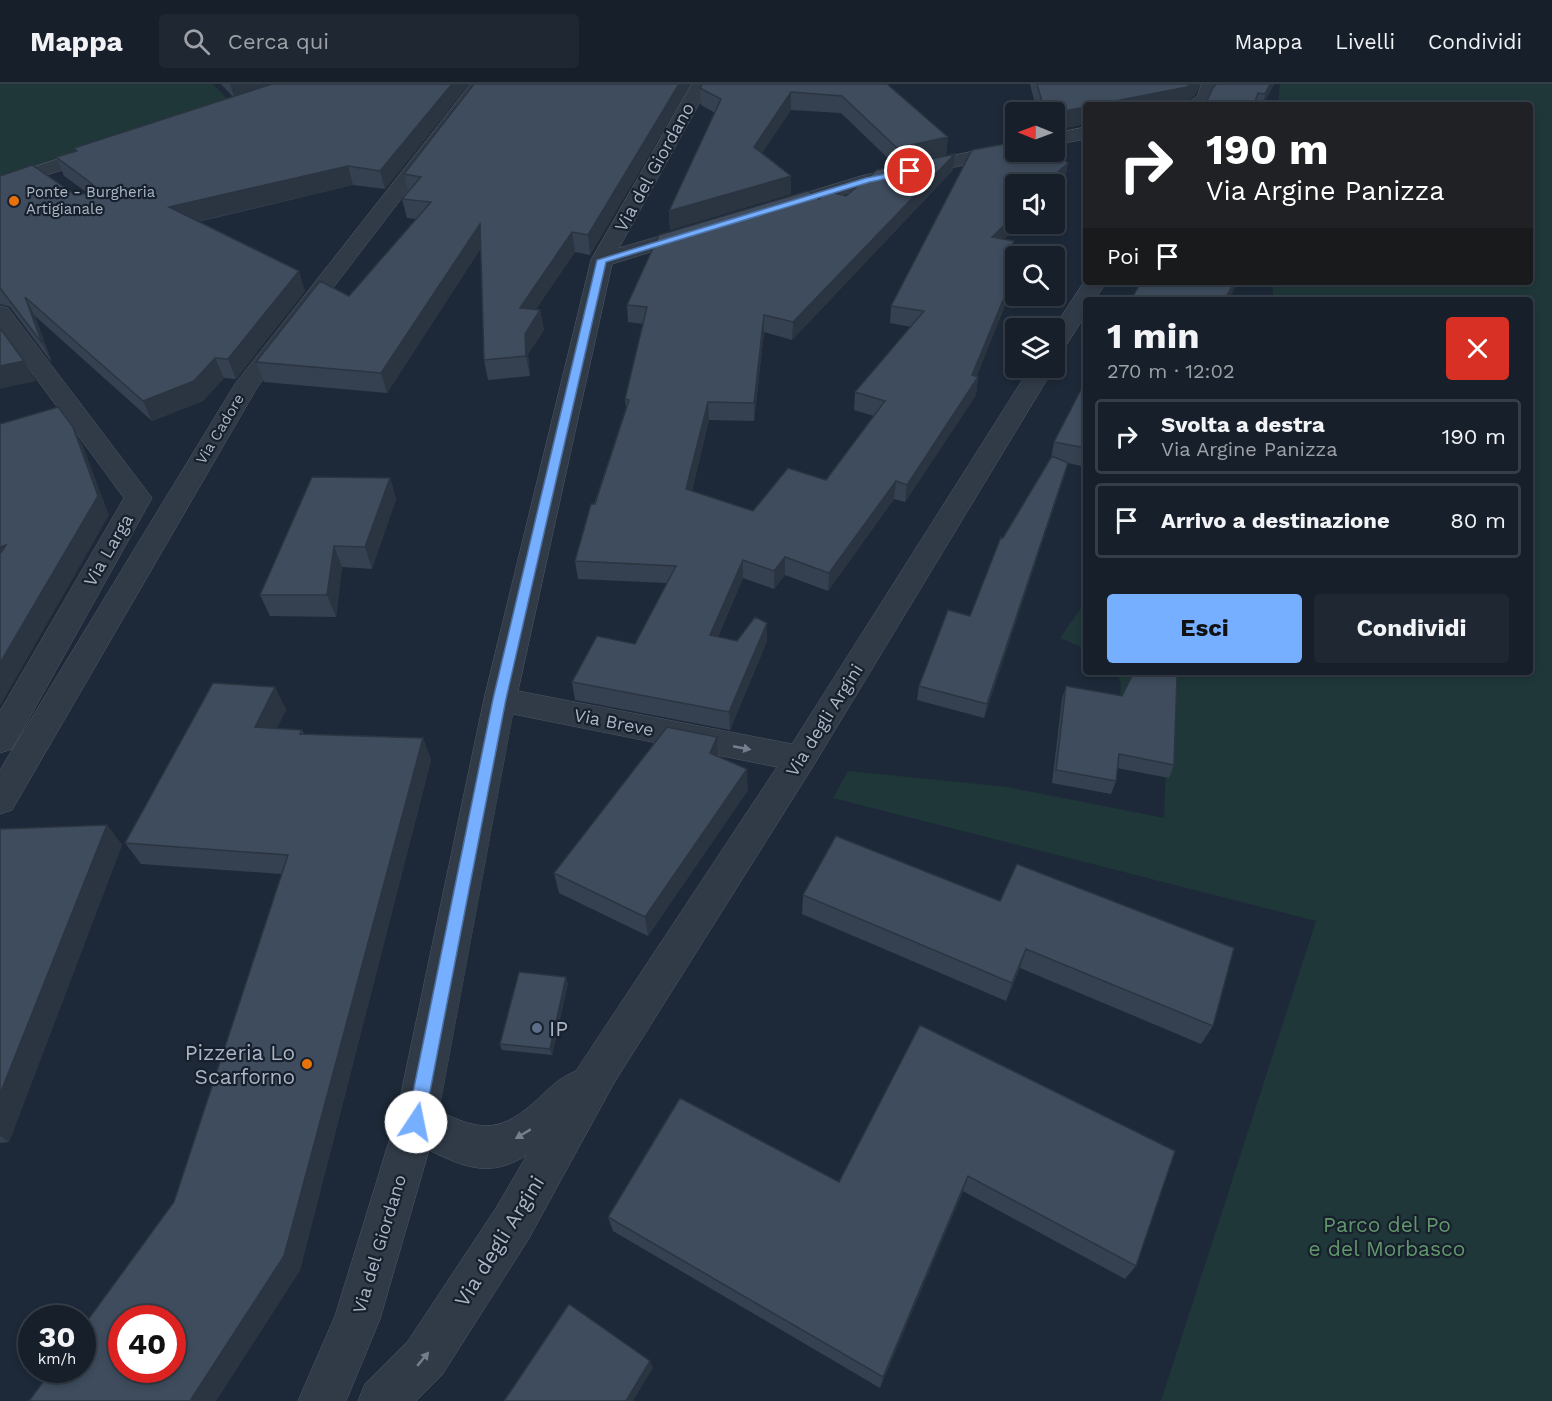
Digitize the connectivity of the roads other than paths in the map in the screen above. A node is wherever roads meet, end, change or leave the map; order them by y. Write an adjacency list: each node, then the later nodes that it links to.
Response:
1 (480, 84): 22 (street, Via Cadore)
2 (701, 84): 14 (street, Via del Giordano)
3 (1211, 84): 4 (street)
4 (1200, 102)
5 (1083, 134): 6 (street)
6 (1065, 138)
7 (120, 145): 9 (street)
8 (1005, 150): 12 (street)
9 (40, 171): 10 (street); 11 (street)
10 (57, 183)
11 (0, 184)
12 (757, 213)
13 (713, 227): 14 (street)
14 (602, 260): 19 (street, Via del Giordano)
15 (1083, 301): 17 (street)
16 (0, 313): 20 (street, Via Larga)
17 (1065, 330)
18 (1036, 378): 21 (street, Via degli Argini)
19 (500, 699): 21 (street, Via Breve, one-way to 21); 24 (street, Via del Giordano)
20 (0, 740)
21 (800, 759): 23 (street, Via degli Argini)
22 (0, 800)
23 (600, 1069): 24 (street, Via degli Argini, one-way to 24); 26 (street, Via degli Argini, one-way to 23)
24 (416, 1122): 25 (street, Via del Giordano)
25 (322, 1401)
26 (382, 1401)

